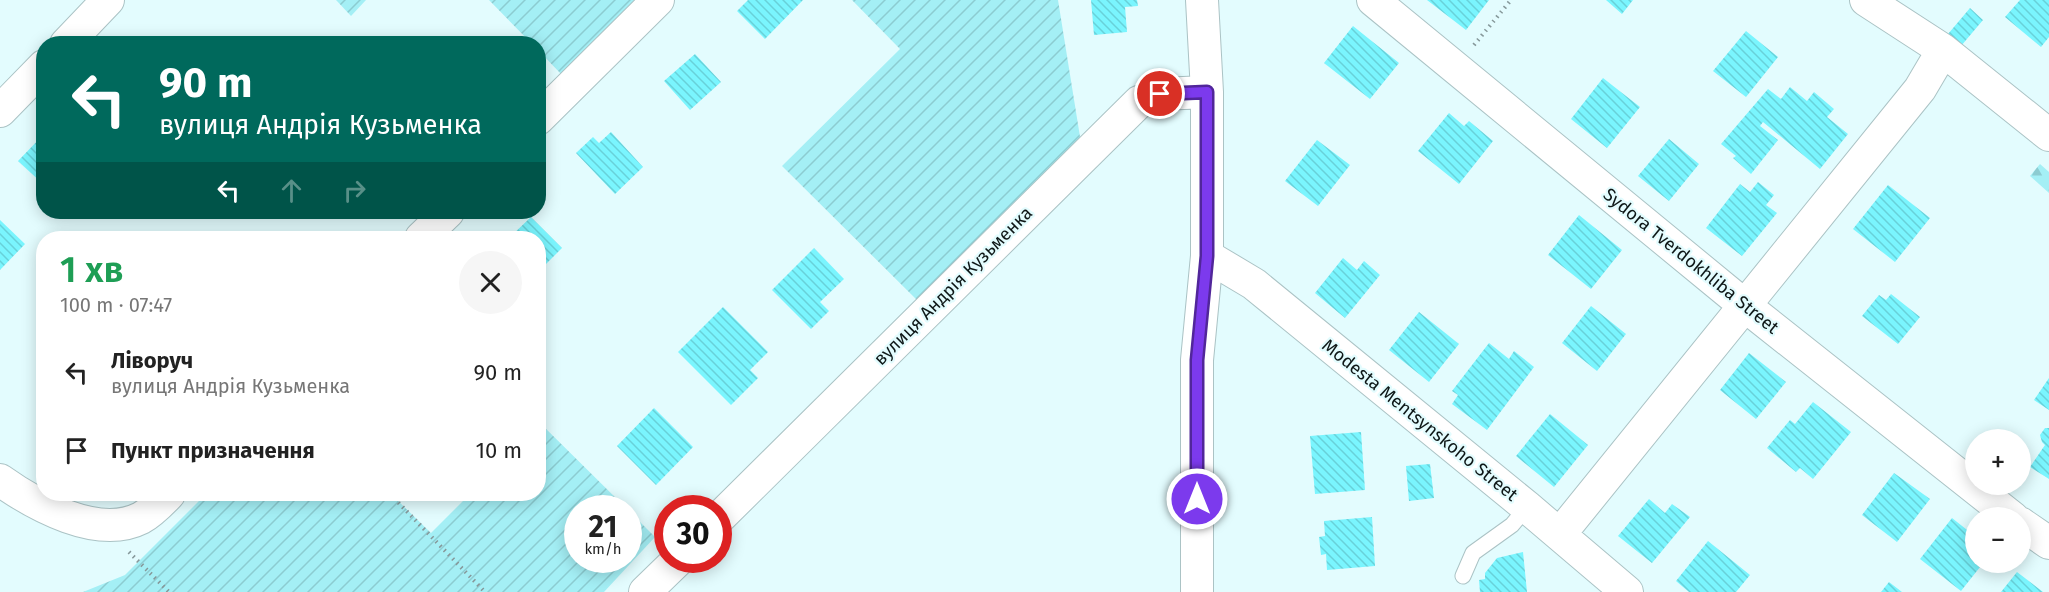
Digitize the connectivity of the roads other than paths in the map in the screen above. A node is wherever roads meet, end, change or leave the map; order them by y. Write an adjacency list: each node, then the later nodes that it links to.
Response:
1 (108, 0): 6 (street)
2 (658, 0): 11 (street)
3 (1202, 0): 9 (street)
4 (1373, 0): 16 (street, Sydora Tverdokhliba Street)
5 (1866, 0): 7 (street)
6 (74, 36)
7 (1943, 50): 12 (street); 16 (street)
8 (36, 74): 10 (street)
9 (1207, 92): 15 (street); 21 (street, вулиця Андрія Кузьменка)
10 (0, 111)
11 (546, 111)
12 (2049, 135)
13 (441, 219): 14 (street)
14 (428, 231)
15 (1207, 256): 22 (street, Modesta Mentsynskoho Street); 30 (street)
16 (1744, 305): 23 (street, Sydora Tverdokhliba Street); 25 (street)
17 (0, 480): 18 (street)
18 (36, 500)
19 (37, 501): 20 (street)
20 (161, 501)
21 (732, 505)
22 (1527, 507): 25 (street, Modesta Mentsynskoho Street); 28 (lane)
23 (1999, 507)
24 (2031, 531): 26 (street)
25 (1560, 534): 31 (street, Modesta Mentsynskoho Street)
26 (2049, 543)
27 (665, 573): 29 (street)
28 (1463, 576)
29 (645, 592)
30 (1197, 592)
31 (1627, 592)

